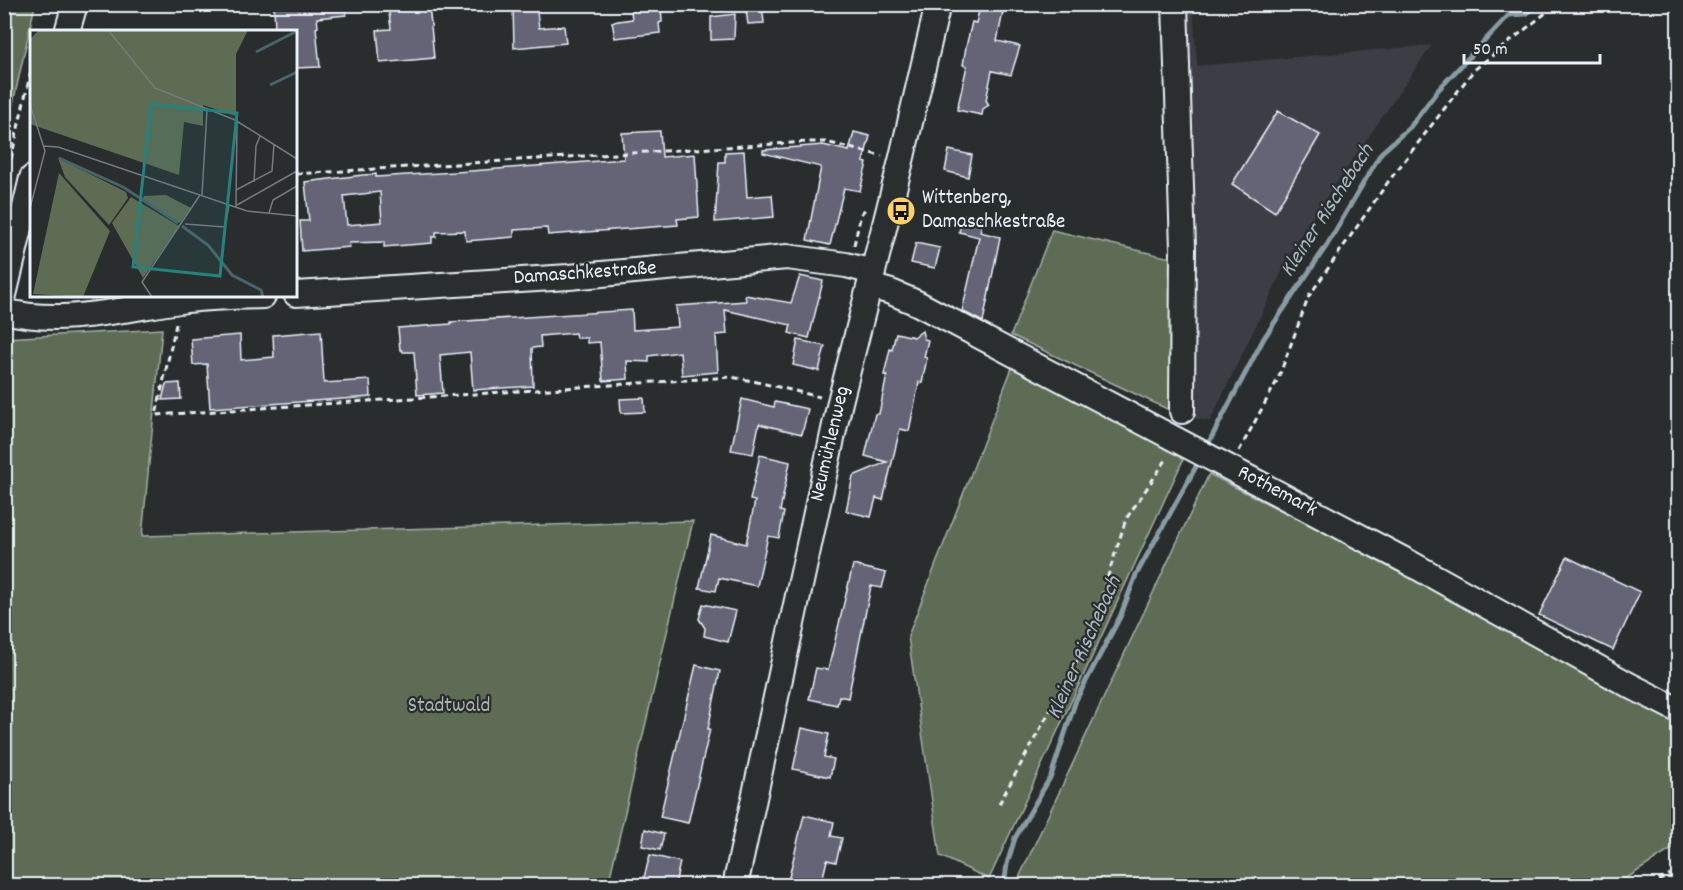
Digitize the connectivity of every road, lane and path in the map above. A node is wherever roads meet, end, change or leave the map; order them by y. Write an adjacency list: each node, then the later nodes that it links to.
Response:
1 (75, 4): 5 (street)
2 (938, 4): 7 (street, Neumühlenweg)
3 (1175, 4): 19 (street)
4 (1557, 4): 20 (path)
5 (68, 30)
6 (30, 75): 10 (path)
7 (901, 161): 8 (path); 12 (street, Neumühlenweg)
8 (297, 174)
9 (30, 186): 14 (street)
10 (4, 190)
11 (867, 207): 12 (path)
12 (866, 275): 13 (street, Damaschkestraße); 18 (street, Neumühlenweg); 20 (street, Rothemark)
13 (297, 294)
14 (4, 295)
15 (247, 297): 16 (street)
16 (181, 301): 17 (street); 18 (path)
17 (4, 310)
18 (840, 402): 24 (street, Neumühlenweg)
19 (1182, 411)
20 (1204, 454): 21 (street, Rothemark); 22 (path)
21 (1678, 710)
22 (999, 804)
23 (1678, 870): 25 (path)
24 (735, 885)
25 (1650, 885)

